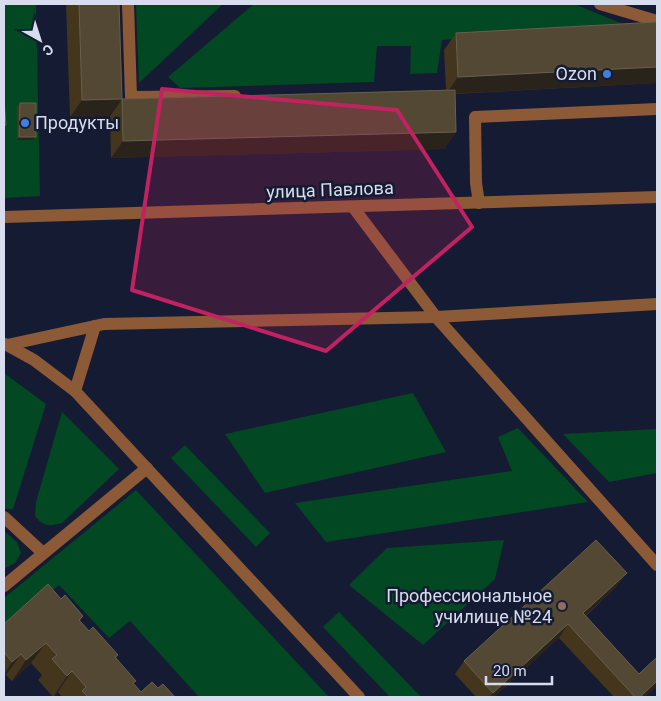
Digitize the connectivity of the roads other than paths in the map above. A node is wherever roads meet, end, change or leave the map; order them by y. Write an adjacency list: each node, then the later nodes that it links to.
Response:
1 (128, 4): 4 (street)
2 (600, 4): 3 (street)
3 (657, 21)
4 (250, 96)
5 (657, 109): 7 (street)
6 (657, 197): 7 (street, улица Павлова)
7 (479, 203): 8 (street, улица Павлова)
8 (353, 207): 9 (street, улица Павлова); 11 (street)
9 (4, 217)
10 (657, 304): 11 (street)
11 (436, 316): 12 (street); 18 (street)
12 (95, 326): 13 (street); 14 (street)
13 (5, 344): 14 (street)
14 (74, 391): 15 (street)
15 (147, 468): 17 (street); 20 (street)
16 (4, 517): 17 (street)
17 (43, 553): 19 (street)
18 (657, 565)
19 (4, 586)
20 (359, 697)

